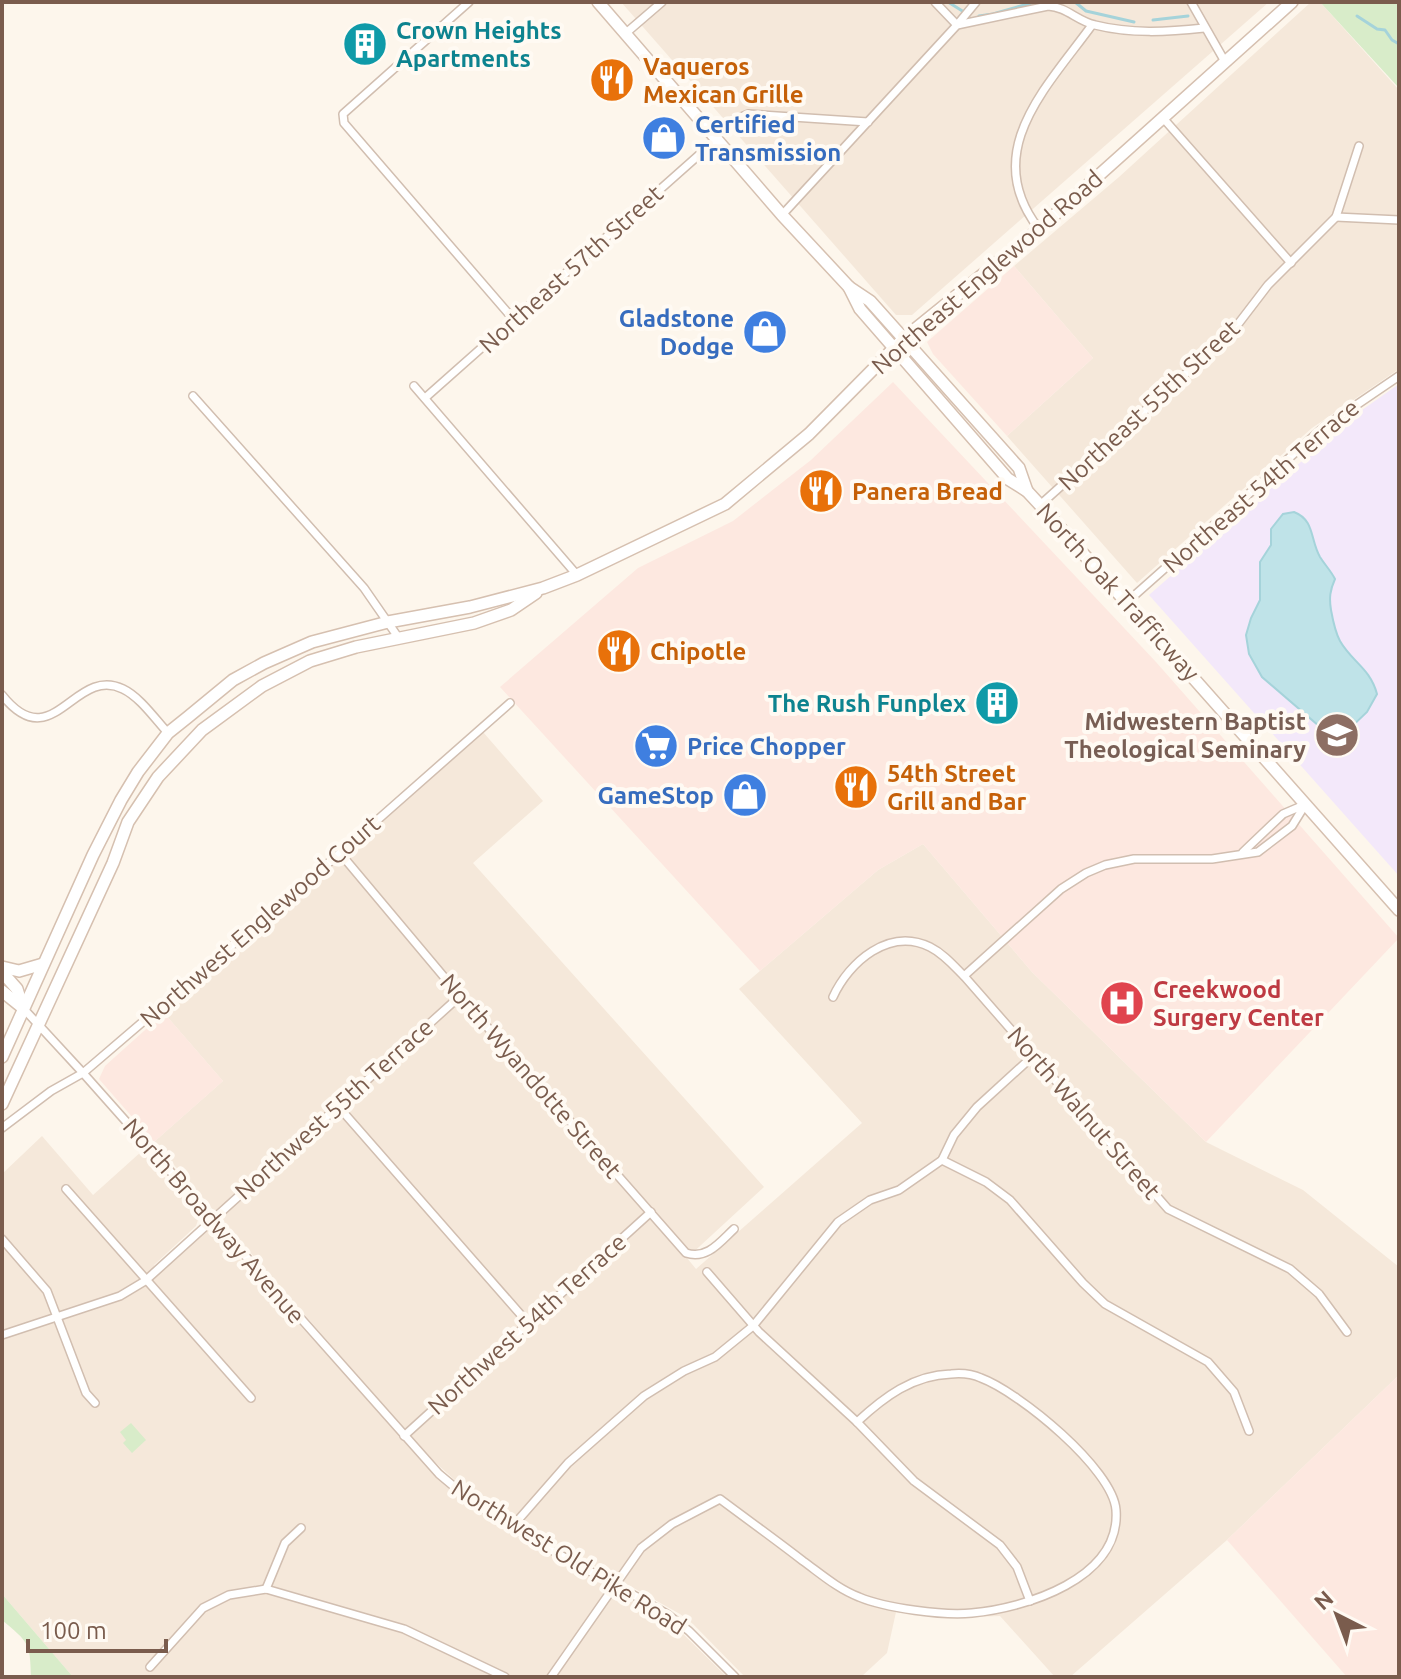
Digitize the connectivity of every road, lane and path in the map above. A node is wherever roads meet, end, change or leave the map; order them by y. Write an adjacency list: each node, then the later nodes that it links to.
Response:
1 (469, 2): 23 (street)
2 (598, 2): 11 (main road, North Oak Trafficway)
3 (662, 2): 11 (street)
4 (935, 2): 8 (street)
5 (976, 2): 8 (street)
6 (1191, 2): 10 (street)
7 (1292, 2): 12 (main road, Northeast Englewood Road)
8 (957, 25): 9 (street); 14 (street)
9 (1092, 25): 10 (street); 20 (street)
10 (1204, 28): 12 (street)
11 (626, 33): 15 (main road, North Oak Trafficway)
12 (1224, 60): 13 (main road, Northeast Englewood Road)
13 (1163, 118): 20 (main road, Northeast Englewood Road); 21 (street)
14 (868, 122): 15 (street, Northeast 57th Street); 17 (street)
15 (714, 134): 17 (main road, North Oak Trafficway); 23 (street, Northeast 57th Street)
16 (1359, 146): 18 (street, Northeast 55th Street)
17 (782, 215): 22 (main road, North Oak Trafficway)
18 (1336, 217): 19 (street); 21 (street, Northeast 55th Street)
19 (1399, 220)
20 (1039, 229): 24 (main road, Northeast Englewood Road)
21 (1291, 263): 31 (street, Northeast 55th Street)
22 (849, 287): 24 (main road, North Oak Trafficway); 25 (main road, North Oak Trafficway)
23 (514, 320): 29 (street, Northeast 57th Street)
24 (903, 339): 25 (main road, Northeast Englewood Road); 30 (main road, North Oak Trafficway)
25 (894, 349): 30 (main road, North Oak Trafficway); 32 (main road, Northeast Englewood Road)
26 (1399, 376): 34 (street, Northeast 54th Terrace)
27 (414, 386): 29 (street)
28 (193, 396): 35 (street)
29 (425, 398): 32 (street)
30 (1027, 491): 31 (main road, North Oak Trafficway)
31 (1040, 505): 34 (main road, North Oak Trafficway)
32 (577, 575): 33 (main road, Northeast Englewood Road)
33 (543, 588): 35 (main road, Northeast Englewood Road); 36 (main road, Northeast Englewood Road)
34 (1127, 602): 40 (main road, North Oak Trafficway)
35 (388, 622): 36 (street); 39 (main road, Northeast Englewood Road)
36 (398, 637): 51 (main road, Northeast Englewood Road)
37 (2, 695): 39 (street)
38 (510, 703): 42 (street, Northwest Englewood Court)
39 (168, 733): 44 (main road, Northeast Englewood Road)
40 (1305, 805): 41 (street); 41 (street); 43 (main road, North Oak Trafficway)
41 (1243, 852): 46 (street)
42 (340, 853): 48 (street, North Wyandotte Street); 54 (street, Northwest Englewood Court)
43 (1399, 910)
44 (43, 964): 45 (main road); 50 (main road, Northeast Englewood Road)
45 (2, 970): 50 (main road, North Broadway Avenue)
46 (964, 976): 49 (street, North Walnut Street); 52 (street, North Walnut Street)
47 (2, 991): 50 (main road, North Broadway Avenue)
48 (460, 996): 56 (street, Northwest 55th Terrace); 60 (street, North Wyandotte Street)
49 (833, 997)
50 (23, 1008): 51 (street, North Broadway Avenue); 53 (main road, Northeast Englewood Road)
51 (38, 1025): 54 (street, North Broadway Avenue); 55 (main road, Northeast Englewood Road)
52 (1034, 1055): 58 (street); 69 (street, North Walnut Street)
53 (2, 1057)
54 (83, 1073): 57 (street, Northwest Englewood Court); 61 (street, North Broadway Avenue)
55 (2, 1104)
56 (337, 1105): 61 (street, Northwest 55th Terrace); 67 (street)
57 (2, 1128)
58 (942, 1160): 68 (street); 74 (street)
59 (66, 1189): 65 (street)
60 (651, 1212): 62 (street, North Wyandotte Street); 67 (street, Northwest 54th Terrace)
61 (212, 1219): 65 (street, Northwest 55th Terrace); 75 (street, North Broadway Avenue)
62 (734, 1229)
63 (2, 1239): 66 (street)
64 (707, 1272): 68 (street)
65 (145, 1281): 66 (street, Northwest 55th Terrace); 71 (street)
66 (58, 1317): 70 (street, Northwest 55th Terrace); 72 (street)
67 (528, 1323): 75 (street, Northwest 54th Terrace)
68 (753, 1326): 73 (street); 76 (street)
69 (1347, 1332)
70 (2, 1335)
71 (251, 1398)
72 (95, 1403)
73 (857, 1422): 80 (street); 80 (street)
74 (1249, 1431)
75 (404, 1436): 76 (street, Northwest Old Pike Road)
76 (512, 1527): 78 (street, Northwest Old Pike Road)
77 (301, 1528): 79 (street)
78 (614, 1583): 80 (street); 83 (street); 84 (street, Northwest Old Pike Road)
79 (266, 1589): 81 (street); 82 (street)
80 (1030, 1601)
81 (150, 1667)
82 (505, 1677)
83 (551, 1677)
84 (735, 1677)

